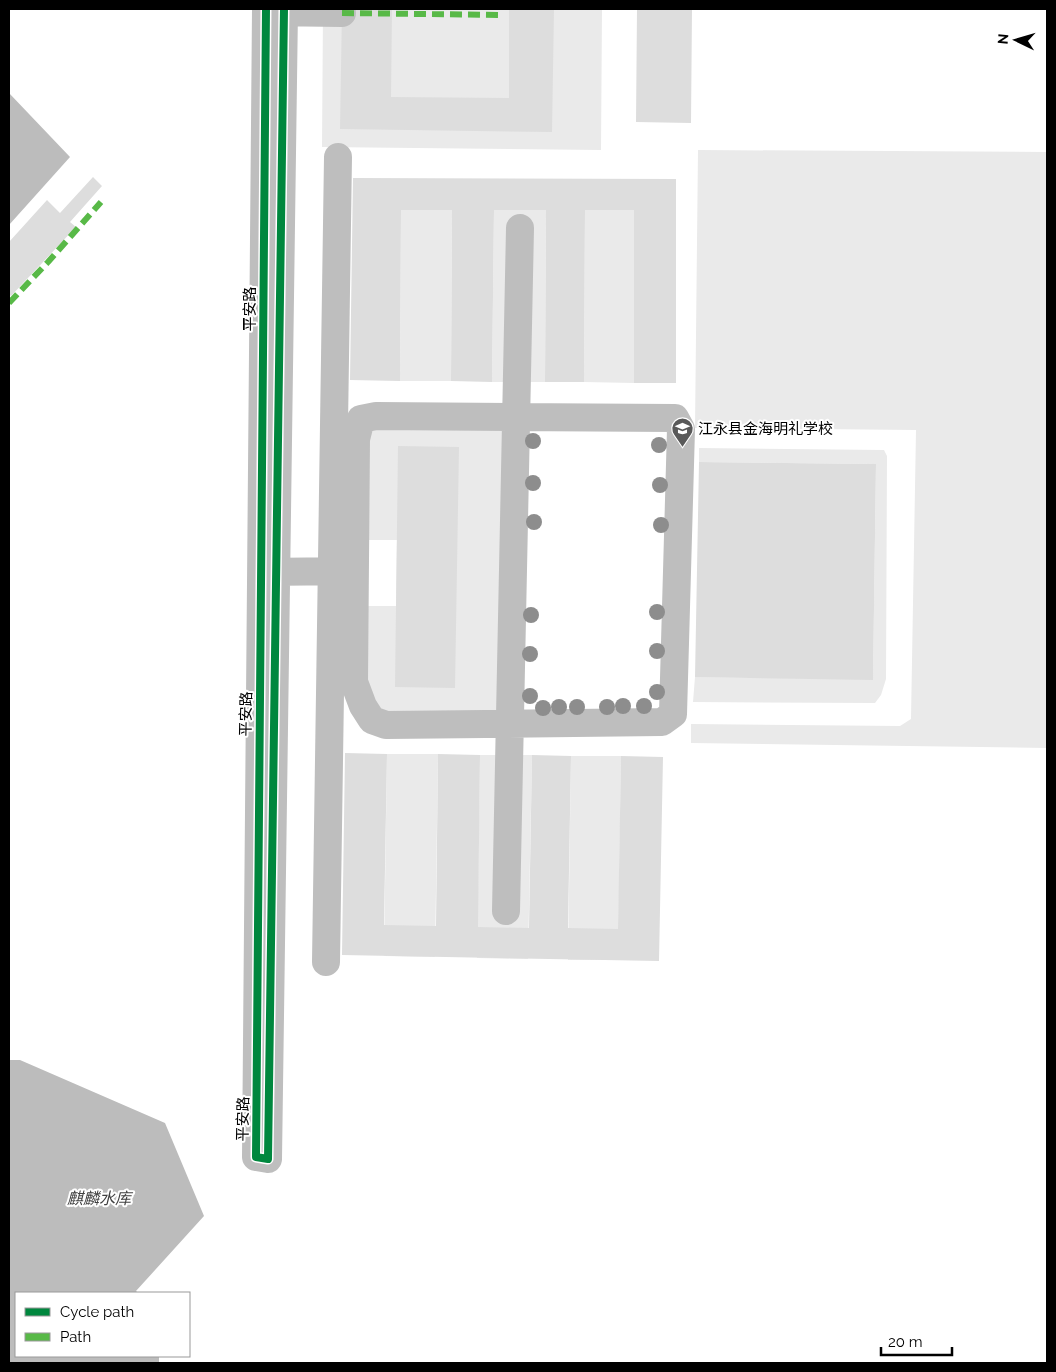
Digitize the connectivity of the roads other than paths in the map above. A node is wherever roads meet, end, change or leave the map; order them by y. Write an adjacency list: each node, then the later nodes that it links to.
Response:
1 (275, 10): 2 (street); 7 (street, 平安路)
2 (342, 14)
3 (338, 157): 6 (street)
4 (520, 228): 5 (street)
5 (516, 416): 6 (street); 8 (street); 8 (street)
6 (343, 571): 7 (street); 8 (street); 10 (street)
7 (269, 572): 7 (street, 平安路)
8 (510, 724): 9 (street)
9 (506, 911)
10 (326, 962)

